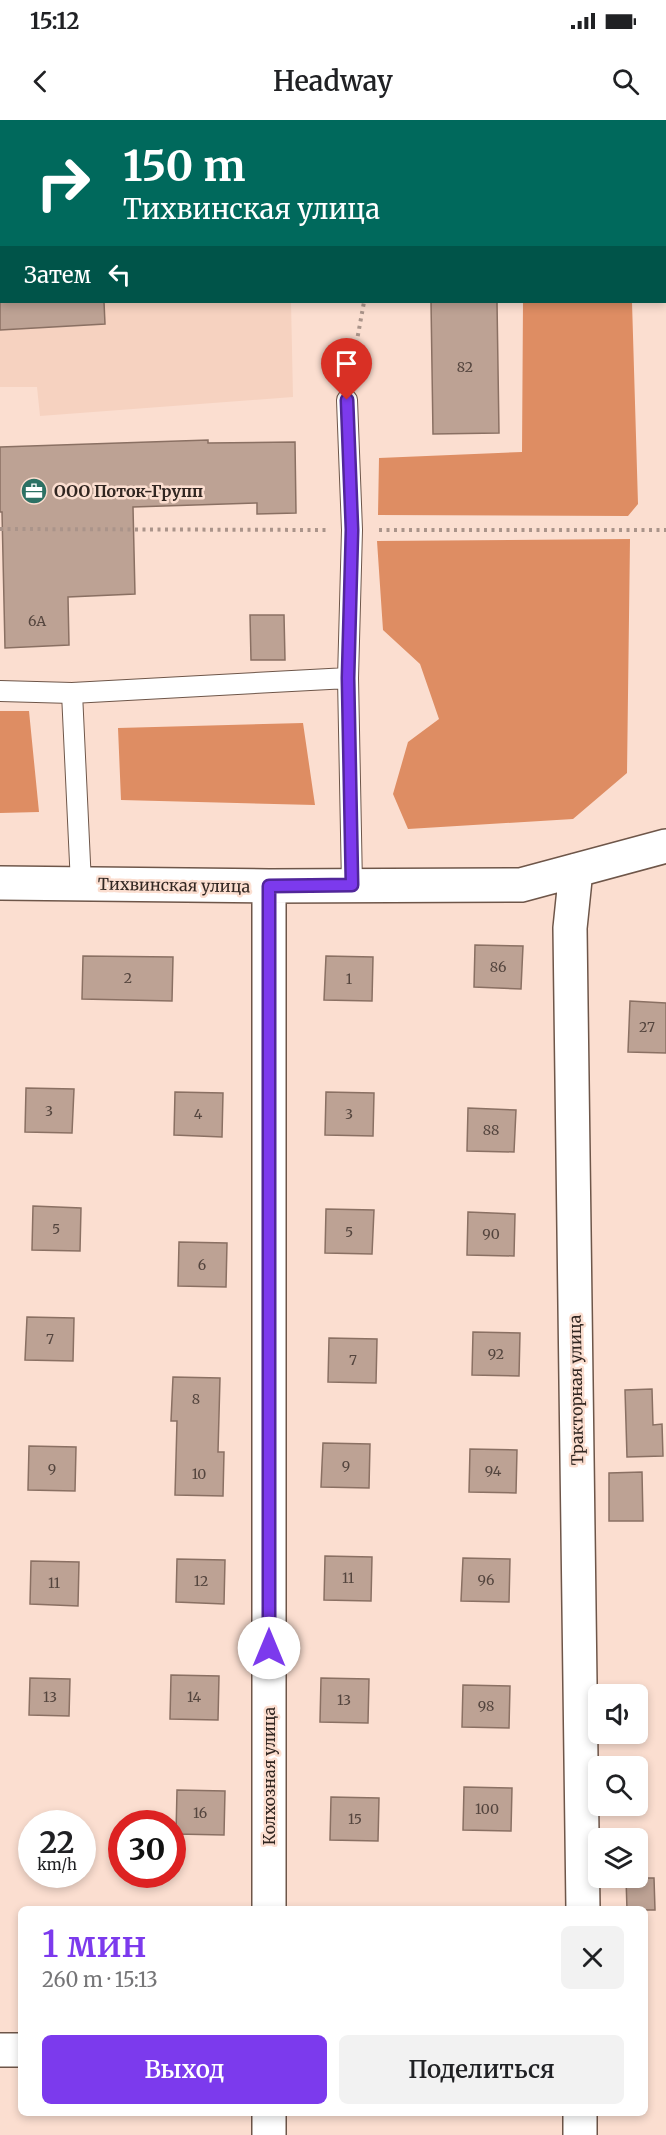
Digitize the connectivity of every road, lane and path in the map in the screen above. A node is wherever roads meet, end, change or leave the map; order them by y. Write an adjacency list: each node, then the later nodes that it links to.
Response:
1 (666, 120): 2 (street)
2 (666, 139)
3 (364, 303): 4 (path)
4 (347, 400): 5 (lane)
5 (348, 678): 7 (lane); 12 (lane)
6 (0, 691): 7 (lane)
7 (72, 693): 11 (lane)
8 (666, 846): 9 (street, Тихвинская улица)
9 (576, 870): 12 (street, Тихвинская улица); 15 (street, Тракторная улица)
10 (0, 883): 11 (street, Тихвинская улица)
11 (81, 884): 13 (street, Тихвинская улица)
12 (352, 885): 13 (street, Тихвинская улица)
13 (269, 886): 14 (street, Колхозная улица)
14 (269, 1906)
15 (583, 1906)
16 (0, 2050): 17 (street)
17 (18, 2050)
18 (269, 2116): 20 (street)
19 (580, 2116): 21 (street)
20 (269, 2135)
21 (580, 2135)

